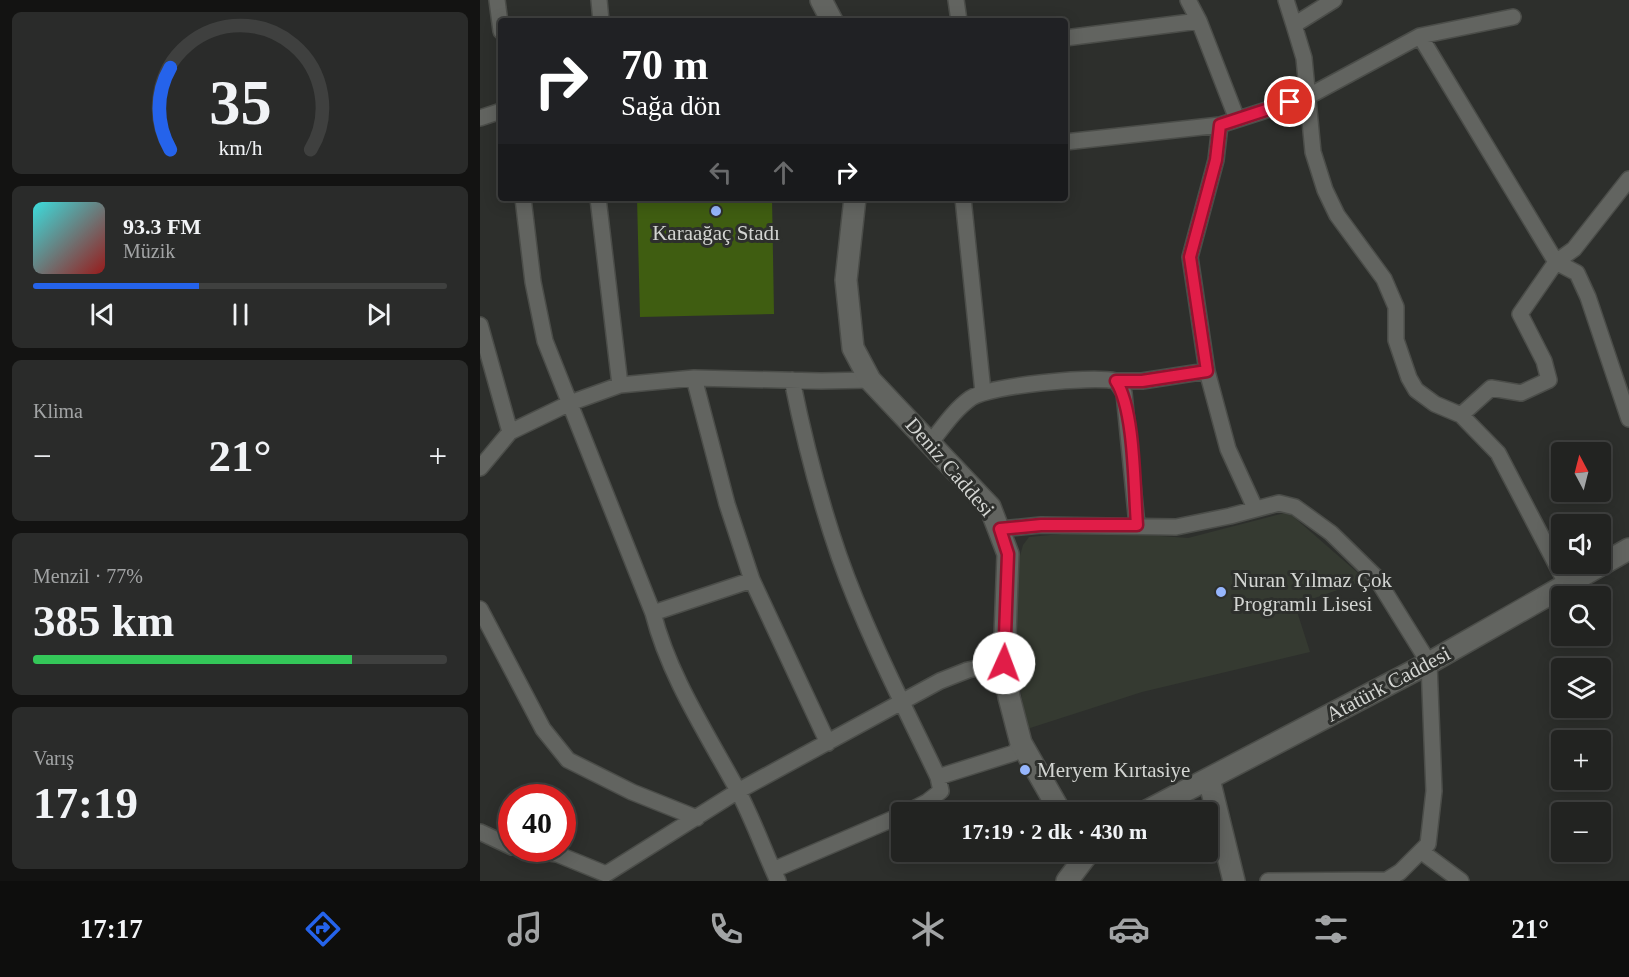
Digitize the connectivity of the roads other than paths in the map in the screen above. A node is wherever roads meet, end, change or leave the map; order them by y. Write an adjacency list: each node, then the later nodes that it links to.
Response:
1 (497, 0): 9 (street)
2 (599, 0): 10 (street)
3 (821, 0): 11 (street)
4 (956, 0): 12 (street)
5 (1188, 0): 13 (street)
6 (1286, 0): 14 (street)
7 (1334, 0): 14 (street)
8 (1513, 17): 15 (street)
9 (499, 18)
10 (601, 18)
11 (830, 18)
12 (958, 18)
13 (1199, 21): 16 (street); 20 (street)
14 (1294, 25): 17 (street)
15 (1420, 36): 17 (street); 28 (street)
16 (1068, 38)
17 (1307, 97): 20 (street); 38 (street)
18 (498, 112): 19 (street)
19 (480, 118)
20 (1237, 119): 21 (street)
21 (1220, 125): 22 (street); 30 (street)
22 (1068, 142)
23 (1629, 179): 28 (street)
24 (524, 201): 37 (street)
25 (598, 201): 35 (street)
26 (855, 201): 33 (street, Deniz Caddesi)
27 (963, 201): 36 (street)
28 (1556, 262): 38 (street); 39 (street)
29 (480, 325): 40 (street)
30 (1207, 371): 34 (street); 43 (street)
31 (694, 378): 32 (street); 35 (street); 47 (street)
32 (792, 380): 33 (street); 53 (street)
33 (870, 380): 41 (street, Deniz Caddesi)
34 (1116, 381): 36 (street); 44 (street)
35 (620, 385): 37 (street)
36 (983, 392): 41 (street)
37 (570, 403): 40 (street); 50 (street)
38 (1461, 415): 48 (street)
39 (1629, 419)
40 (510, 432): 42 (street)
41 (931, 442): 45 (street, Deniz Caddesi)
42 (480, 468)
43 (1255, 508): 44 (street); 52 (street)
44 (1137, 525): 45 (street)
45 (1000, 529): 51 (street, Deniz Caddesi)
46 (1629, 549): 48 (street, Atatürk Caddesi)
47 (752, 580): 50 (street); 54 (street)
48 (1568, 585): 52 (street, Atatürk Caddesi)
49 (480, 609): 62 (street)
50 (653, 613): 58 (street)
51 (1004, 663): 53 (street); 55 (street, Deniz Caddesi)
52 (1429, 663): 57 (street, Atatürk Caddesi); 66 (street)
53 (902, 703): 54 (street); 56 (street)
54 (828, 743): 58 (street)
55 (1021, 743): 56 (street); 60 (street, Deniz Caddesi)
56 (938, 777): 59 (street)
57 (1209, 779): 61 (street, Atatürk Caddesi); 71 (street)
58 (738, 791): 62 (street); 69 (street)
59 (927, 802)
60 (1055, 802)
61 (1164, 802)
62 (697, 818): 67 (street)
63 (891, 820): 69 (street)
64 (480, 832): 65 (street)
65 (498, 841)
66 (1422, 852): 73 (street); 74 (street)
67 (576, 862)
68 (1081, 862): 70 (street)
69 (776, 875)
70 (1067, 881)
71 (1234, 881)
72 (1268, 881): 73 (street)
73 (1387, 881)
74 (1461, 881)

